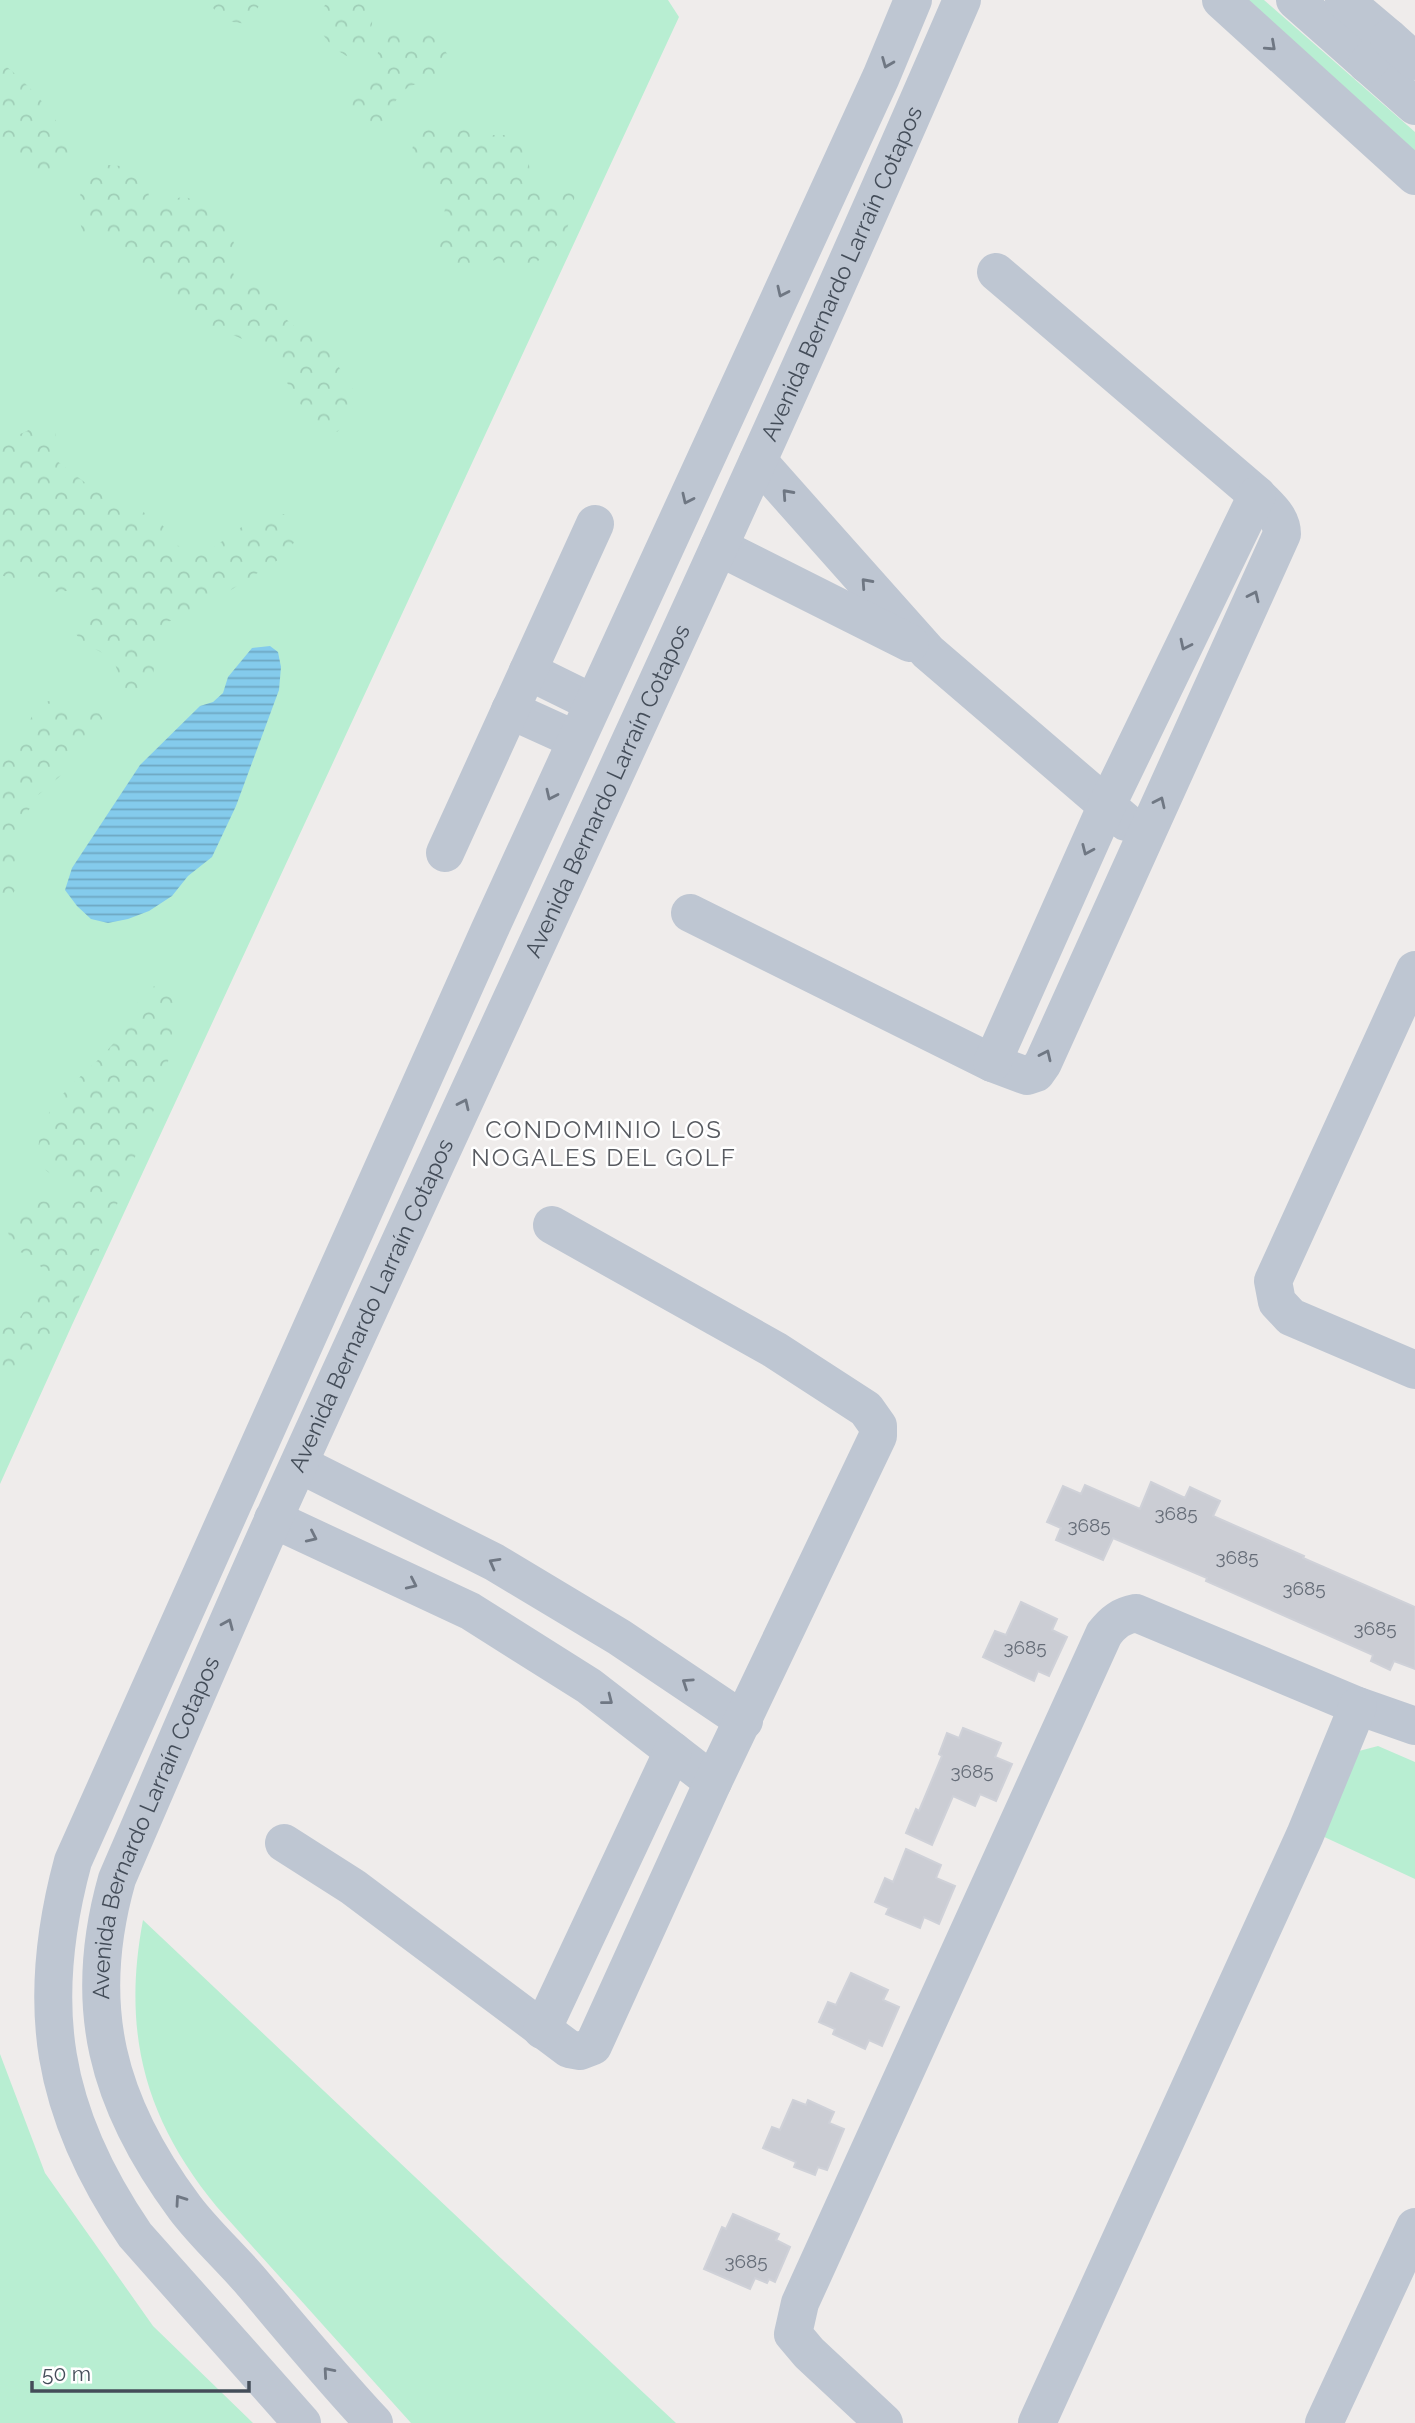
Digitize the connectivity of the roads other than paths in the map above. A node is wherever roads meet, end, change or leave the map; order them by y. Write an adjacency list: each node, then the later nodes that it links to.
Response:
1 (913, 0): 8 (street, Avenida Bernardo Larraín Cotapos, one-way to 8)
2 (962, 0): 9 (street, Avenida Bernardo Larraín Cotapos)
3 (1220, 0): 10 (street, one-way to 10)
4 (1295, 0): 6 (street)
5 (1355, 3): 6 (street)
6 (1390, 54): 7 (street)
7 (1415, 106)
8 (846, 151): 9 (street); 11 (street, Avenida Bernardo Larraín Cotapos)
9 (888, 172): 12 (street, Avenida Bernardo Larraín Cotapos)
10 (1415, 176)
11 (802, 248): 12 (street); 20 (street, Avenida Bernardo Larraín Cotapos, one-way to 20)
12 (845, 268): 14 (street, Avenida Bernardo Larraín Cotapos)
13 (996, 272): 15 (street)
14 (758, 461): 17 (street, Avenida Bernardo Larraín Cotapos); 18 (street, one-way to 14)
15 (1257, 495): 23 (street, one-way to 23); 24 (street, one-way to 15)
16 (595, 524): 19 (street)
17 (719, 547): 18 (street); 28 (street, Avenida Bernardo Larraín Cotapos)
18 (928, 652): 23 (street)
19 (528, 670): 20 (street); 21 (street)
20 (593, 703): 22 (street, Avenida Bernardo Larraín Cotapos)
21 (510, 710): 22 (street); 25 (street)
22 (576, 740): 27 (street, Avenida Bernardo Larraín Cotapos, one-way to 27)
23 (1106, 807): 24 (street); 30 (street, one-way to 30)
24 (1144, 837): 30 (street, one-way to 24)
25 (444, 853)
26 (691, 913): 30 (street)
27 (490, 929): 28 (street); 41 (street, Avenida Bernardo Larraín Cotapos)
28 (535, 950): 33 (street, Avenida Bernardo Larraín Cotapos, one-way to 28)
29 (1415, 970): 32 (street)
30 (992, 1063)
31 (552, 1225): 36 (street)
32 (1415, 1370)
33 (299, 1464): 34 (street, Avenida Bernardo Larraín Cotapos); 36 (street, one-way to 33)
34 (273, 1519): 38 (street, one-way to 38); 42 (street, Avenida Bernardo Larraín Cotapos, one-way to 34)
35 (1359, 1706): 37 (street); 49 (street); 50 (street)
36 (744, 1721): 39 (street)
37 (1415, 1727)
38 (673, 1751): 39 (street); 43 (street)
39 (713, 1782): 43 (street)
40 (284, 1843): 43 (street)
41 (73, 1861): 42 (street); 45 (street, Avenida Bernardo Larraín Cotapos)
42 (117, 1879): 44 (street, Avenida Bernardo Larraín Cotapos)
43 (542, 2029)
44 (157, 2168): 45 (street); 47 (street, Avenida Bernardo Larraín Cotapos, one-way to 44)
45 (113, 2203): 48 (street, Avenida Bernardo Larraín Cotapos)
46 (1415, 2227): 51 (street)
47 (351, 2415)
48 (302, 2423)
49 (884, 2423)
50 (1037, 2423)
51 (1324, 2423)

